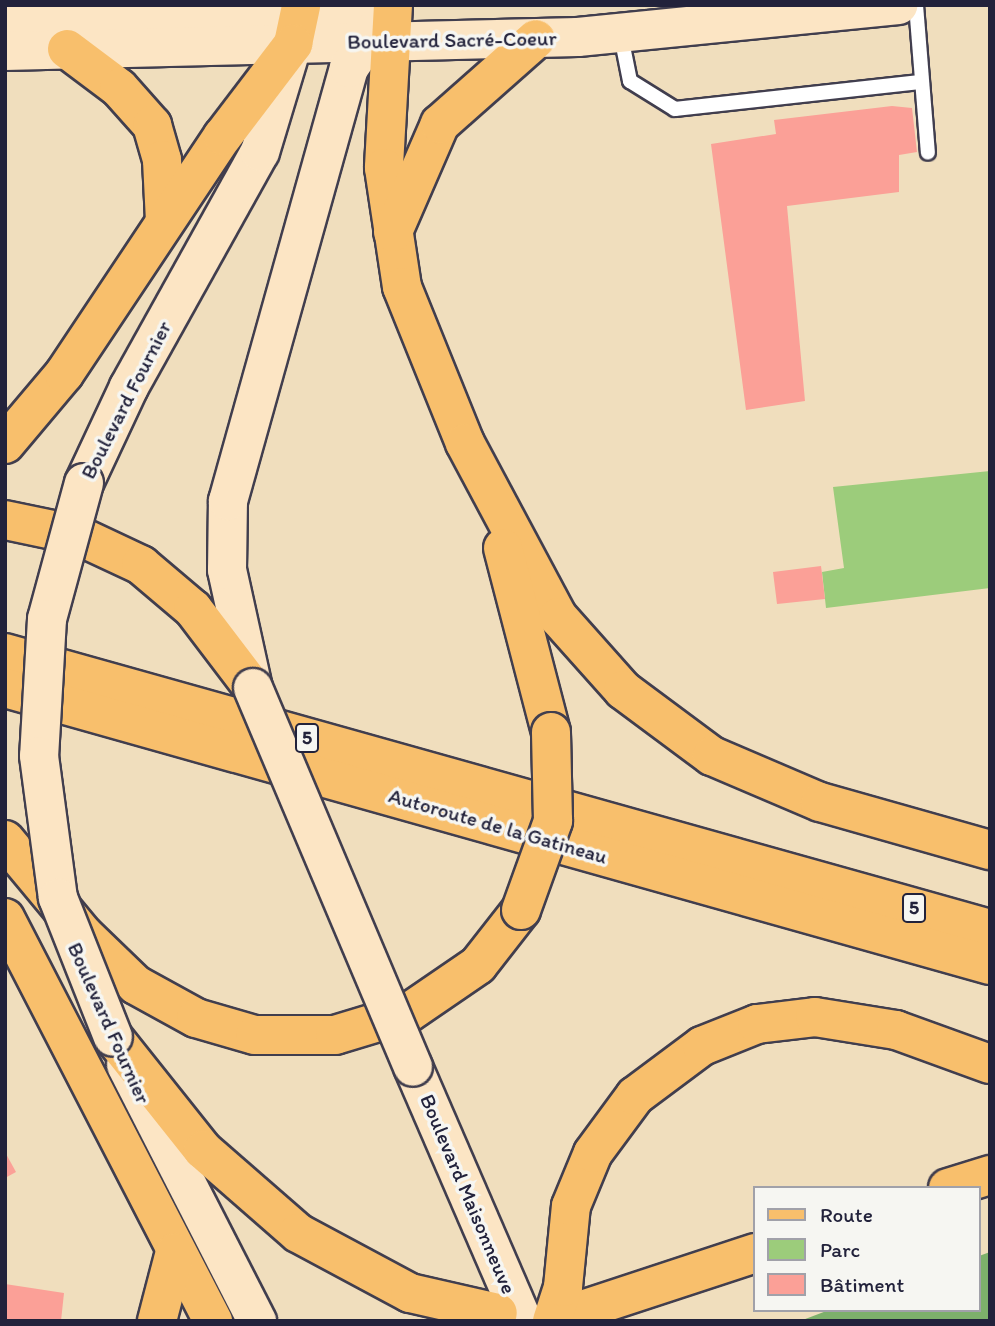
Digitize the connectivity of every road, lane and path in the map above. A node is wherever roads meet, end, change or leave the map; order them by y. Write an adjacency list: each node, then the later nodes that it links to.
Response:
1 (898, 5): 6 (main road, Boulevard Sacré-Coeur)
2 (916, 5): 10 (lane)
3 (5, 18): 4 (main road, Boulevard Sacré-Coeur)
4 (298, 19): 5 (main road, Boulevard Sacré-Coeur); 8 (main road, Boulevard Sacré-Coeur); 12 (highway); 27 (main road, Boulevard Fournier, bridge)
5 (382, 20): 7 (main road, Boulevard Sacré-Coeur); 13 (highway); 19 (main road)
6 (621, 35): 7 (main road, Boulevard Sacré-Coeur); 10 (lane)
7 (536, 39): 13 (highway)
8 (67, 49): 9 (main road, Boulevard Sacré-Coeur); 12 (highway)
9 (5, 51)
10 (918, 82): 11 (lane)
11 (928, 153)
12 (165, 220): 14 (highway)
13 (391, 237): 15 (highway)
14 (5, 444)
15 (491, 497): 20 (highway, bridge); 21 (highway)
16 (5, 520): 19 (highway)
17 (5, 653): 24 (highway, Autoroute de la Gatineau / 5)
18 (5, 688): 23 (highway, Autoroute de la Gatineau / 5)
19 (253, 688): 35 (main road, Boulevard Maisonneuve, bridge)
20 (5, 840)
21 (990, 850)
22 (5, 918): 32 (highway)
23 (844, 923): 25 (highway, Autoroute de la Gatineau / 5); 26 (highway)
24 (990, 929)
25 (990, 965)
26 (990, 986)
27 (113, 1037): 29 (highway)
28 (990, 1063): 34 (highway)
29 (152, 1099): 35 (highway); 38 (main road, Boulevard Fournier)
30 (990, 1175): 31 (highway)
31 (954, 1186)
32 (175, 1252): 36 (highway); 37 (highway)
33 (754, 1254): 34 (highway)
34 (568, 1315)
35 (510, 1317)
36 (157, 1321)
37 (213, 1321)
38 (257, 1321)

